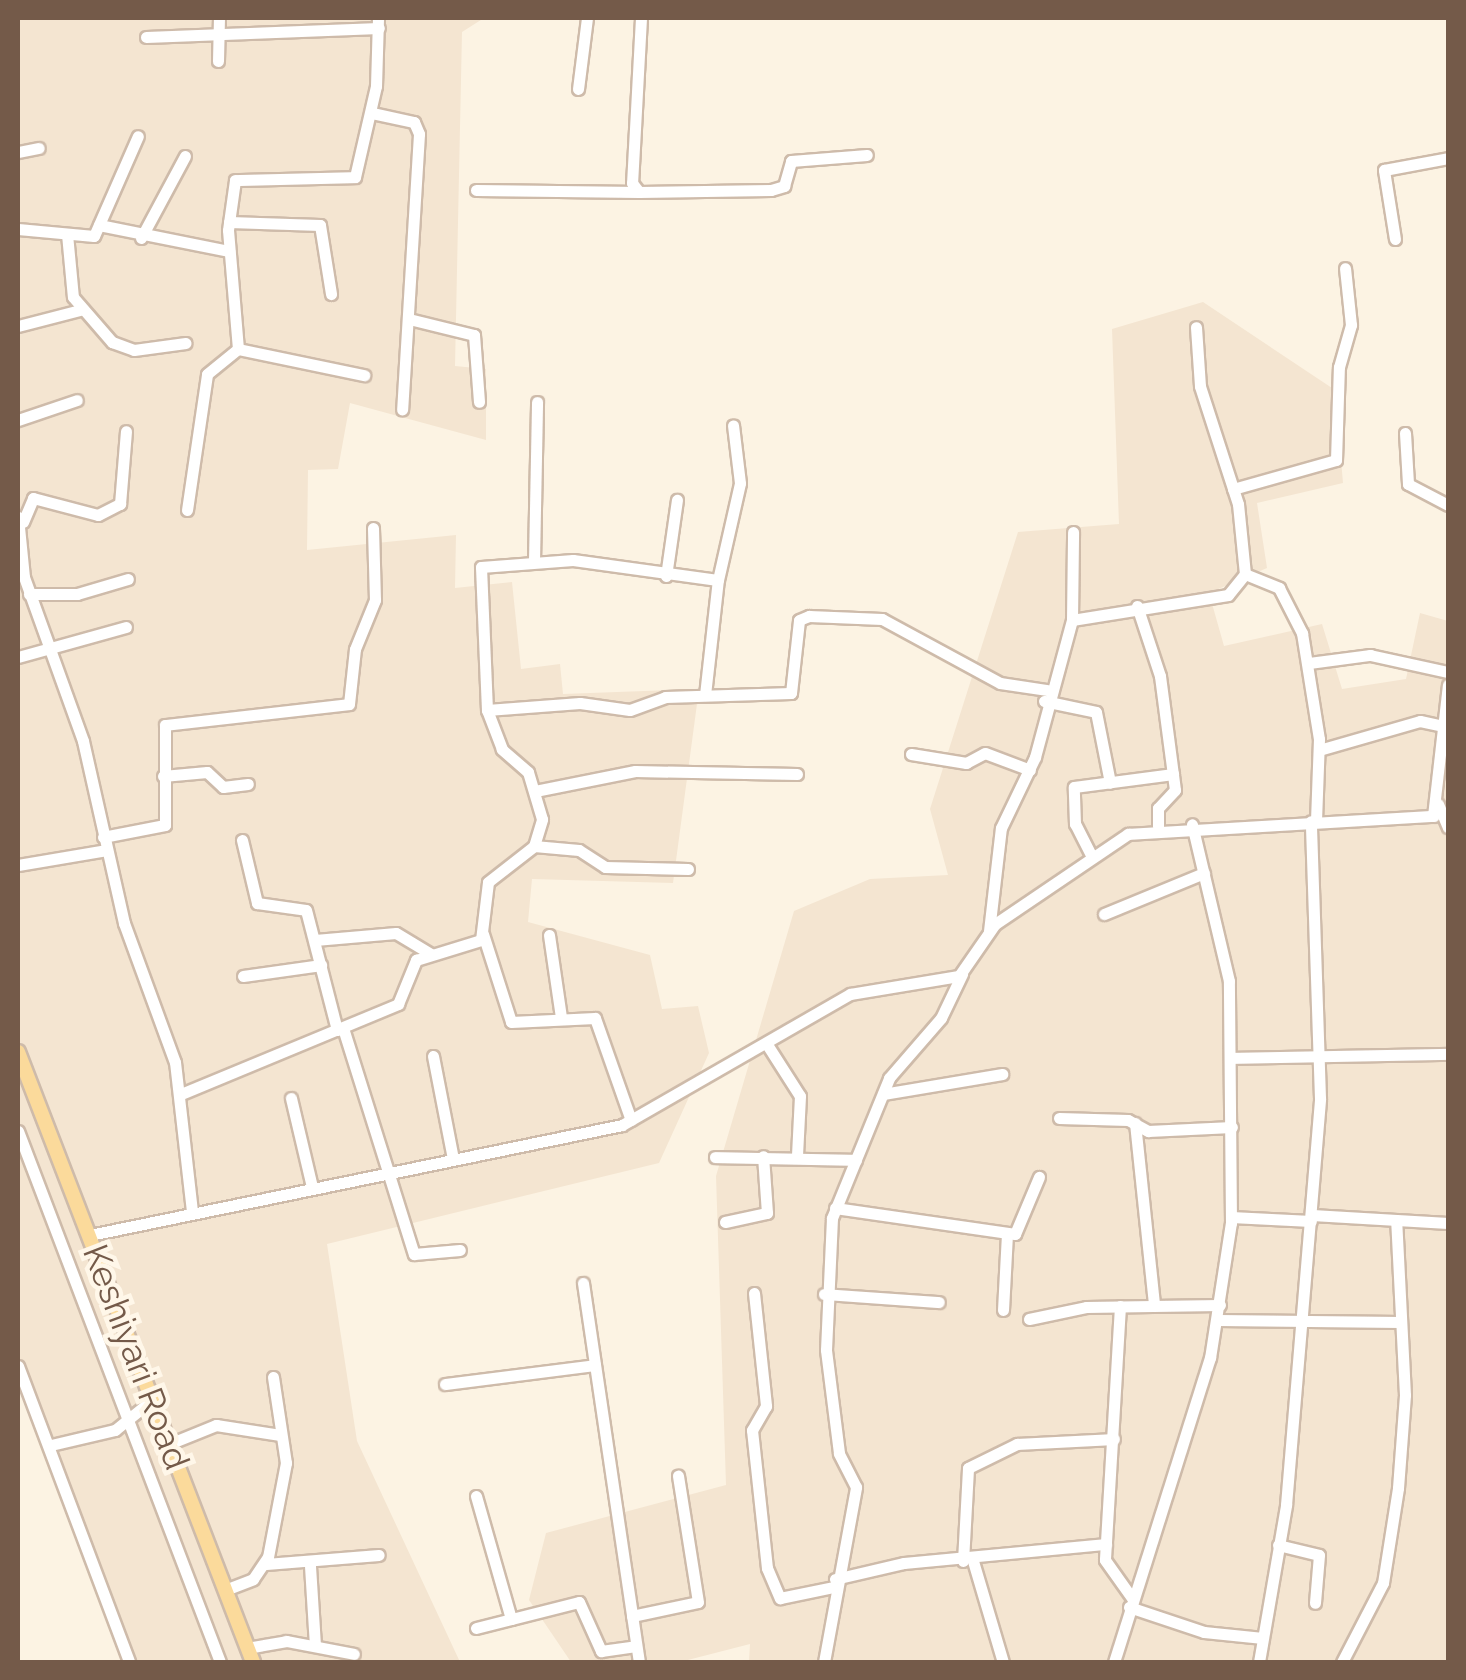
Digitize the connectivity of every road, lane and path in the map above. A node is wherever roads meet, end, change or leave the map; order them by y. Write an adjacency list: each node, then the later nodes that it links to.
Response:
1 (219, 18): 5 (street)
2 (587, 18): 8 (street)
3 (641, 18): 17 (street)
4 (378, 23): 5 (street); 9 (street)
5 (218, 36): 6 (street); 7 (street)
6 (146, 37)
7 (218, 61)
8 (578, 89)
9 (372, 114): 18 (street); 28 (street)
10 (138, 136): 19 (street)
11 (39, 148): 12 (street)
12 (18, 152)
13 (867, 155): 17 (street)
14 (186, 156): 22 (street)
15 (1448, 158): 23 (street)
16 (476, 190): 17 (street)
17 (639, 192)
18 (229, 222): 24 (street); 26 (street)
19 (99, 226): 21 (street); 22 (street)
20 (18, 229): 21 (street)
21 (66, 234): 27 (street)
22 (140, 238): 24 (street)
23 (1395, 239)
24 (229, 251): 32 (street)
25 (1346, 268): 42 (street)
26 (330, 294)
27 (80, 310): 29 (street); 31 (street)
28 (409, 319): 35 (street); 37 (street)
29 (18, 326)
30 (1196, 327): 42 (street)
31 (186, 343)
32 (238, 349): 33 (street); 45 (street)
33 (364, 375)
34 (77, 400): 38 (street)
35 (479, 402)
36 (537, 402): 49 (street)
37 (402, 409)
38 (18, 420)
39 (733, 425): 53 (street)
40 (126, 432): 46 (street)
41 (1405, 433): 44 (street)
42 (1233, 488): 50 (street)
43 (677, 500): 51 (street)
44 (1448, 505)
45 (187, 510)
46 (20, 520): 54 (street)
47 (373, 528): 72 (street)
48 (1073, 532): 56 (street)
49 (534, 561): 51 (street); 65 (street)
50 (1245, 574): 55 (street); 60 (street)
51 (666, 576): 53 (street)
52 (128, 578): 54 (street)
53 (718, 580): 63 (street)
54 (29, 594): 58 (street)
55 (1137, 606): 56 (street); 71 (street)
56 (1072, 620): 64 (street)
57 (126, 626): 58 (street)
58 (48, 647): 59 (street); 82 (street)
59 (18, 657)
60 (1309, 663): 61 (street); 67 (street)
61 (1448, 672)
62 (1448, 685): 66 (street)
63 (704, 695): 64 (street); 65 (street)
64 (1045, 695): 69 (street); 73 (street)
65 (487, 710): 75 (street)
66 (1447, 726): 67 (street); 76 (street)
67 (1319, 750): 77 (street)
68 (910, 754): 69 (street)
69 (1030, 770): 89 (street)
70 (797, 774): 75 (street)
71 (1173, 774): 73 (street); 79 (street)
72 (164, 776): 74 (street); 82 (street)
73 (1110, 783): 84 (street)
74 (248, 784)
75 (535, 791): 83 (street)
76 (1438, 804): 77 (street); 80 (street)
77 (1313, 821): 78 (street); 101 (street)
78 (1192, 824): 79 (street); 87 (street)
79 (1158, 826): 84 (street)
80 (1448, 828)
81 (242, 840): 92 (street)
82 (105, 844): 85 (street); 106 (street)
83 (534, 846): 86 (street); 90 (street)
84 (1090, 853): 89 (street)
85 (18, 865)
86 (688, 869)
87 (1204, 873): 88 (street); 104 (street)
88 (1104, 914)
89 (989, 931): 95 (street)
90 (483, 934): 93 (street); 97 (street)
91 (549, 936): 97 (street)
92 (315, 940): 93 (street); 94 (street)
93 (432, 954): 98 (street)
94 (321, 965): 96 (street); 98 (street)
95 (963, 973): 99 (street); 107 (street)
96 (242, 976)
97 (561, 1017): 110 (street)
98 (340, 1029): 106 (street); 119 (street)
99 (768, 1046): 110 (street); 115 (street)
100 (18, 1052): 130 (main road, Keshiyari Road)
101 (1322, 1052): 102 (street); 104 (street); 125 (street)
102 (1448, 1054)
103 (433, 1056): 117 (street)
104 (1232, 1058): 112 (street)
105 (1002, 1074): 107 (street)
106 (181, 1094): 123 (street)
107 (883, 1094): 118 (street)
108 (291, 1098): 121 (street)
109 (1059, 1118): 111 (street)
110 (631, 1120): 117 (street)
111 (1135, 1124): 112 (street); 137 (street)
112 (1232, 1127): 124 (street)
113 (18, 1131): 149 (street)
114 (762, 1156): 115 (street); 116 (street); 127 (street)
115 (796, 1156): 118 (street)
116 (715, 1158)
117 (453, 1159): 119 (street)
118 (856, 1160): 122 (street)
119 (386, 1171): 121 (street); 131 (street)
120 (1039, 1177): 129 (street)
121 (312, 1188): 123 (street)
122 (836, 1208): 129 (street); 134 (street)
123 (192, 1211): 130 (street)
124 (1231, 1217): 125 (street); 136 (street)
125 (1312, 1218): 126 (street); 142 (street)
126 (1396, 1220): 128 (street); 143 (street)
127 (725, 1222)
128 (1448, 1222)
129 (1006, 1234): 139 (street)
130 (90, 1235): 148 (main road, Keshiyari Road)
131 (460, 1250)
132 (583, 1282): 145 (street)
133 (754, 1292): 162 (street)
134 (824, 1294): 135 (street); 162 (street)
135 (938, 1302)
136 (1220, 1304): 137 (street); 141 (street)
137 (1154, 1305): 138 (street)
138 (1120, 1306): 140 (street); 151 (street)
139 (1003, 1310)
140 (1029, 1319)
141 (1218, 1320): 142 (street); 164 (street)
142 (1303, 1321): 143 (street); 157 (street)
143 (1400, 1322): 181 (street)
144 (18, 1366): 153 (street)
145 (595, 1366): 147 (street); 166 (street)
146 (273, 1377): 150 (street)
147 (444, 1384)
148 (152, 1400): 149 (street); 152 (main road, Keshiyari Road)
149 (128, 1421): 153 (street); 175 (street)
150 (280, 1435): 152 (street); 160 (street)
151 (1114, 1439): 156 (street); 159 (street)
152 (169, 1444): 163 (main road, Keshiyari Road)
153 (51, 1445): 174 (street)
154 (678, 1476): 166 (street)
155 (476, 1496): 167 (street)
156 (1106, 1544): 159 (street); 164 (street)
157 (1278, 1546): 165 (street); 169 (street)
158 (379, 1555): 161 (street)
159 (968, 1561): 162 (street); 178 (street)
160 (266, 1564): 161 (street); 163 (street)
161 (310, 1566): 170 (street)
162 (834, 1583): 177 (street)
163 (225, 1590): 173 (main road, Keshiyari Road)
164 (1130, 1603): 169 (street); 179 (street)
165 (1316, 1603)
166 (632, 1616): 171 (street)
167 (511, 1619): 168 (street); 171 (street)
168 (476, 1628)
169 (1262, 1638): 180 (street)
170 (314, 1644): 172 (street); 173 (street)
171 (636, 1646): 176 (street)
172 (354, 1654)
173 (250, 1655)
174 (129, 1662)
175 (220, 1662)
176 (639, 1662)
177 (824, 1662)
178 (1003, 1662)
179 (1114, 1662)
180 (1259, 1662)
181 (1342, 1662)

